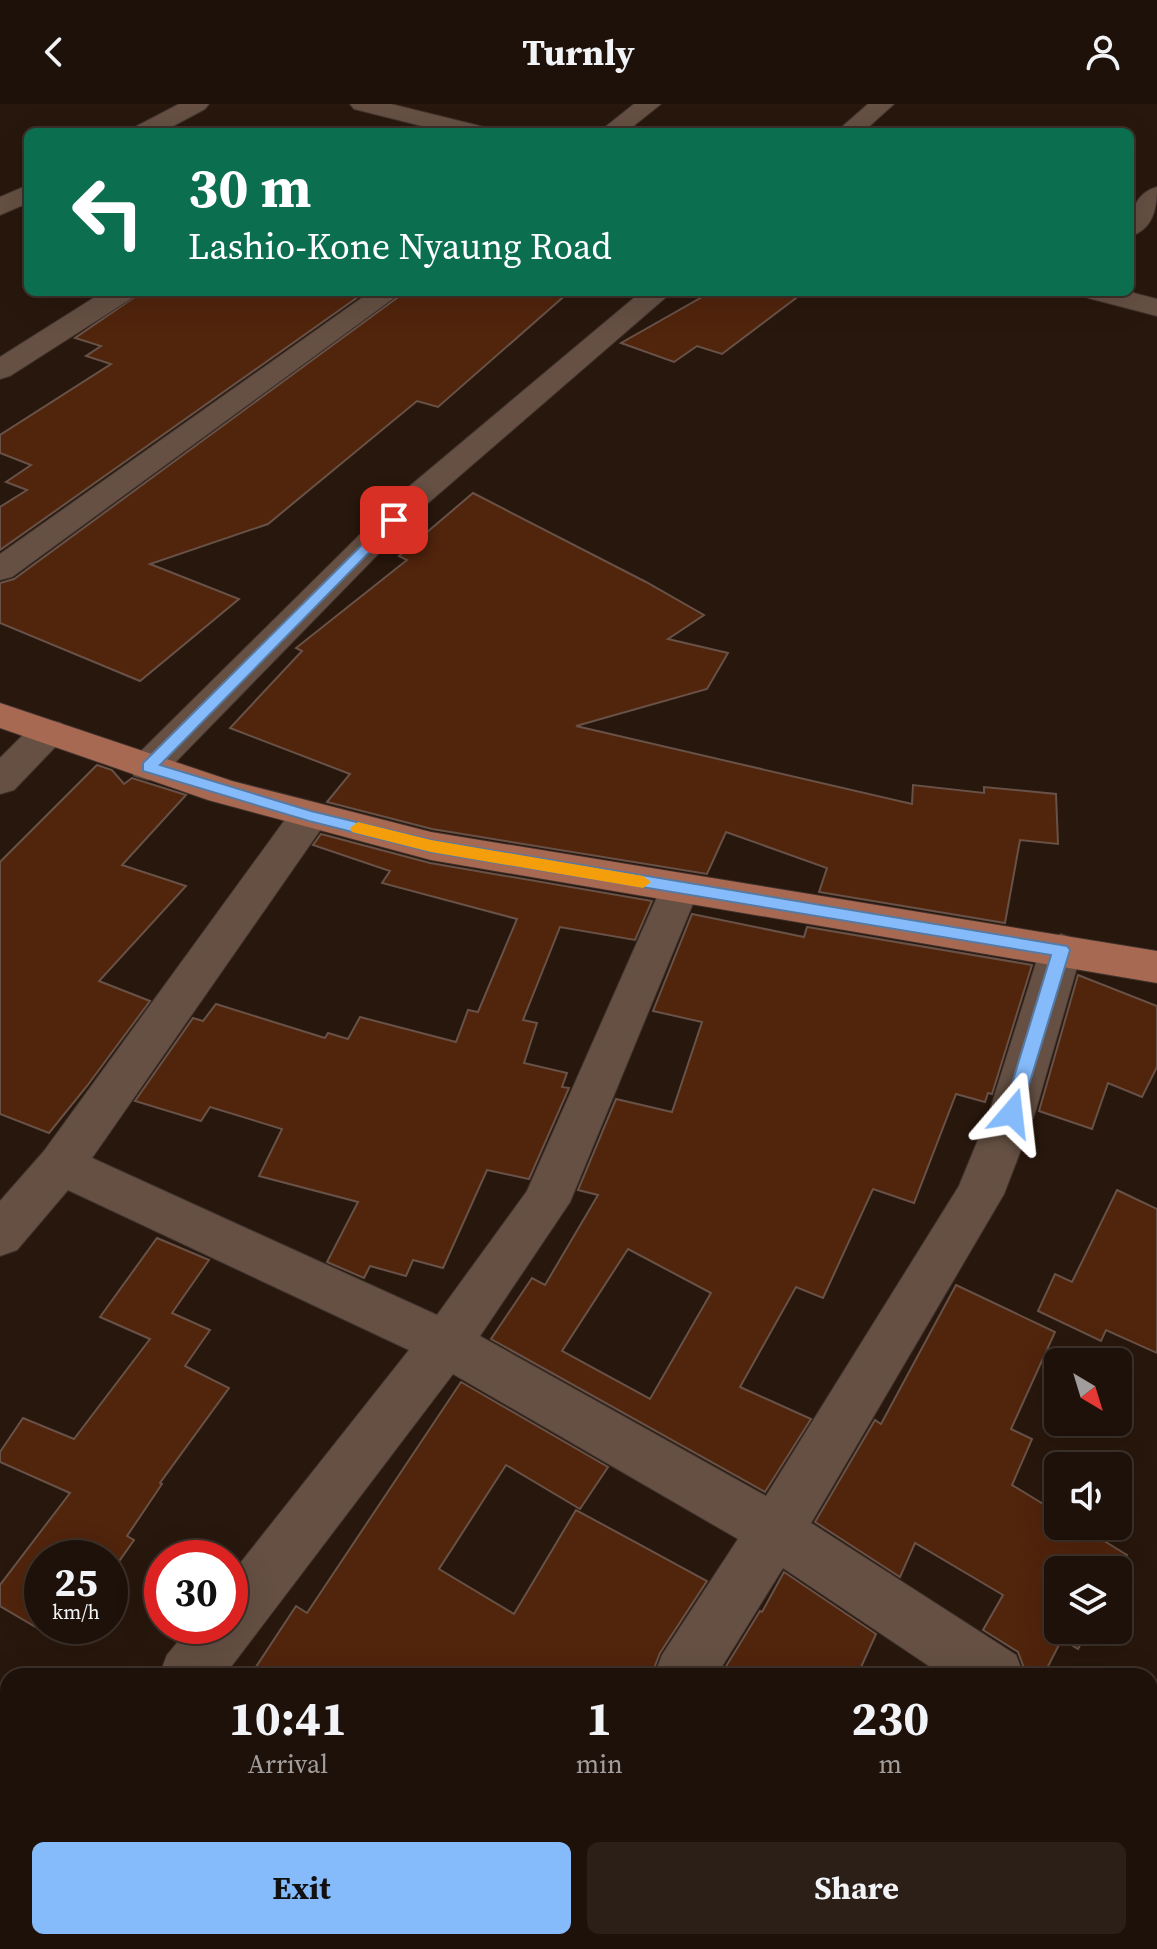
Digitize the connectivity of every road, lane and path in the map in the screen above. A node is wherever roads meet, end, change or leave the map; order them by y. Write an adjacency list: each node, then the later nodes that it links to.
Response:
1 (197, 104): 6 (street)
2 (362, 104): 5 (street)
3 (649, 104): 9 (street)
4 (882, 104): 10 (street)
5 (410, 109): 7 (street); 8 (street)
6 (152, 128)
7 (380, 128)
8 (464, 128)
9 (616, 128)
10 (853, 128)
11 (24, 195): 13 (street)
12 (1157, 195): 14 (street)
13 (0, 207)
14 (1134, 223)
15 (116, 296): 20 (street)
16 (382, 296): 21 (street)
17 (653, 296): 24 (street)
18 (1113, 296): 19 (street)
19 (1157, 308)
20 (0, 370)
21 (0, 570)
22 (0, 715): 23 (main road)
23 (48, 732): 24 (main road); 25 (street)
24 (148, 767): 26 (main road)
25 (0, 781)
26 (309, 816): 27 (main road); 30 (street)
27 (679, 889): 28 (main road); 32 (street)
28 (1061, 950): 29 (main road); 33 (street)
29 (1157, 967)
30 (61, 1165): 31 (street); 32 (street)
31 (0, 1235)
32 (446, 1343): 33 (street); 34 (street)
33 (775, 1531): 37 (street); 38 (street)
34 (248, 1598)
35 (213, 1644): 36 (street)
36 (194, 1668)
37 (688, 1668)
38 (983, 1668)

